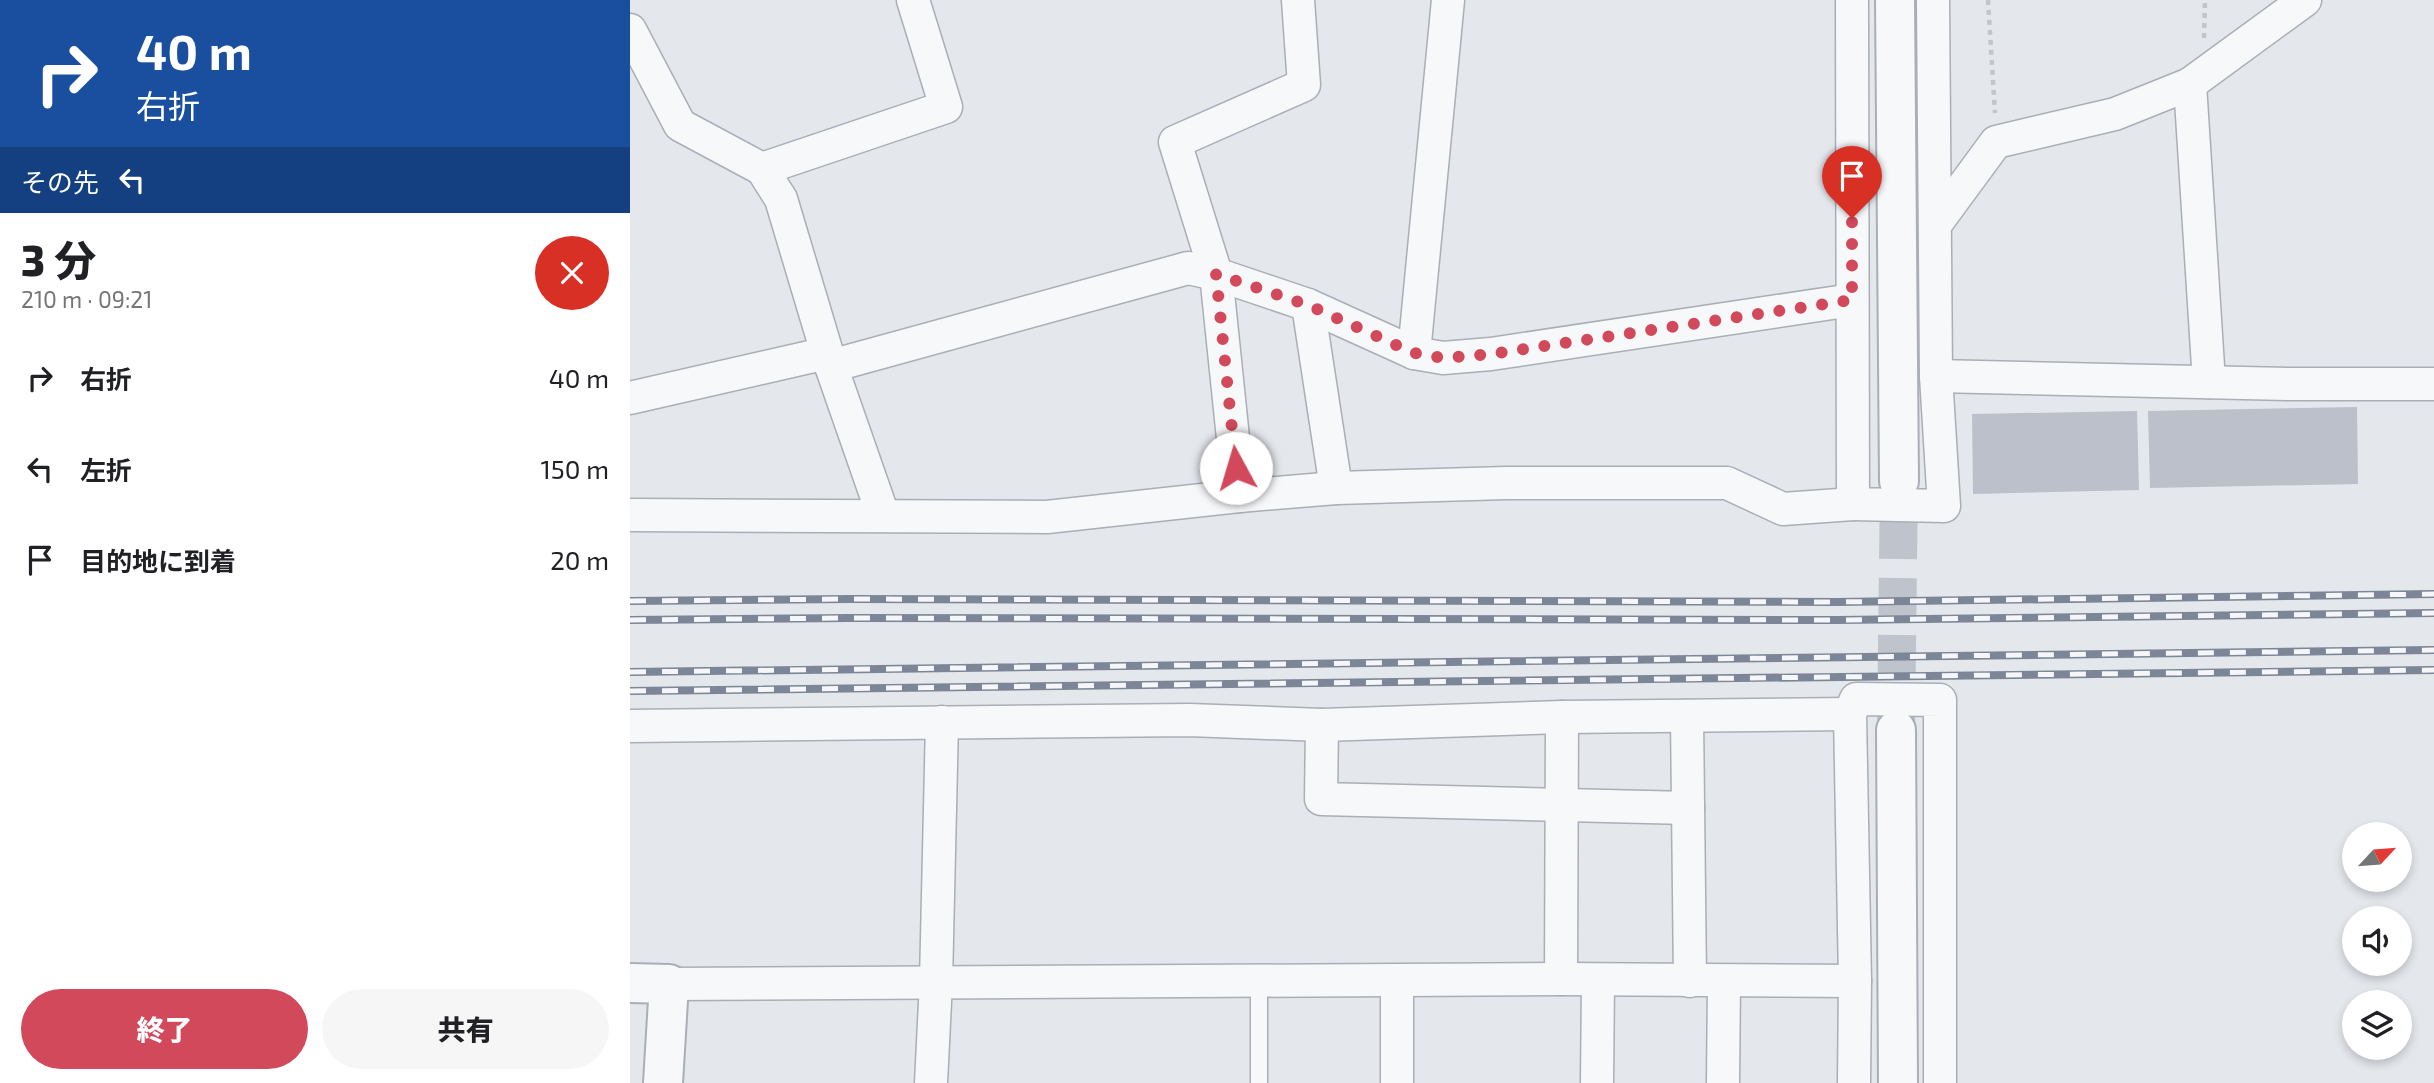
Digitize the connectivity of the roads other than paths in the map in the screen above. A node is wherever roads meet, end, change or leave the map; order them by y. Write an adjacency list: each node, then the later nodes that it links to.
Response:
1 (913, 0): 10 (street)
2 (1298, 0): 12 (street)
3 (1448, 0): 15 (street)
4 (1852, 0): 13 (street)
5 (1895, 0): 21 (street)
6 (1933, 0): 11 (street)
7 (2305, 0): 9 (street)
8 (630, 30): 10 (street)
9 (2190, 84): 11 (street); 18 (street)
10 (762, 169): 16 (street)
11 (1935, 225): 17 (street)
12 (1216, 274): 14 (street); 16 (street); 23 (street)
13 (1852, 300): 15 (street); 24 (street)
14 (1308, 305): 15 (street); 22 (street)
15 (1414, 353)
16 (829, 359): 20 (street); 26 (street)
17 (1936, 376): 18 (street); 24 (street)
18 (2209, 382): 19 (street)
19 (2434, 384)
20 (630, 398)
21 (1899, 481)
22 (1336, 488): 23 (street); 24 (street)
23 (1239, 496): 26 (street)
24 (1853, 504)
25 (632, 509): 26 (street)
26 (883, 515)
27 (1850, 714): 28 (street); 42 (street); 54 (street)
28 (1687, 716): 29 (street); 35 (street)
29 (1562, 717): 31 (street); 34 (street)
30 (942, 722): 31 (street); 32 (street); 43 (street)
31 (1322, 725): 34 (street)
32 (630, 726)
33 (1896, 730): 53 (street)
34 (1561, 805): 35 (street); 36 (street)
35 (1688, 808): 40 (street)
36 (1561, 979): 38 (street); 39 (street)
37 (1259, 981): 38 (street); 43 (street); 48 (lane)
38 (1397, 981): 49 (street)
39 (1598, 981): 40 (street); 50 (street)
40 (1690, 981): 41 (street)
41 (1724, 981): 42 (street); 51 (street)
42 (1855, 981): 52 (street)
43 (936, 982): 45 (street); 47 (street)
44 (630, 983): 45 (street)
45 (669, 984): 46 (street)
46 (663, 1083)
47 (930, 1083)
48 (1259, 1083)
49 (1397, 1083)
50 (1597, 1083)
51 (1723, 1083)
52 (1854, 1083)
53 (1898, 1083)
54 (1940, 1083)

